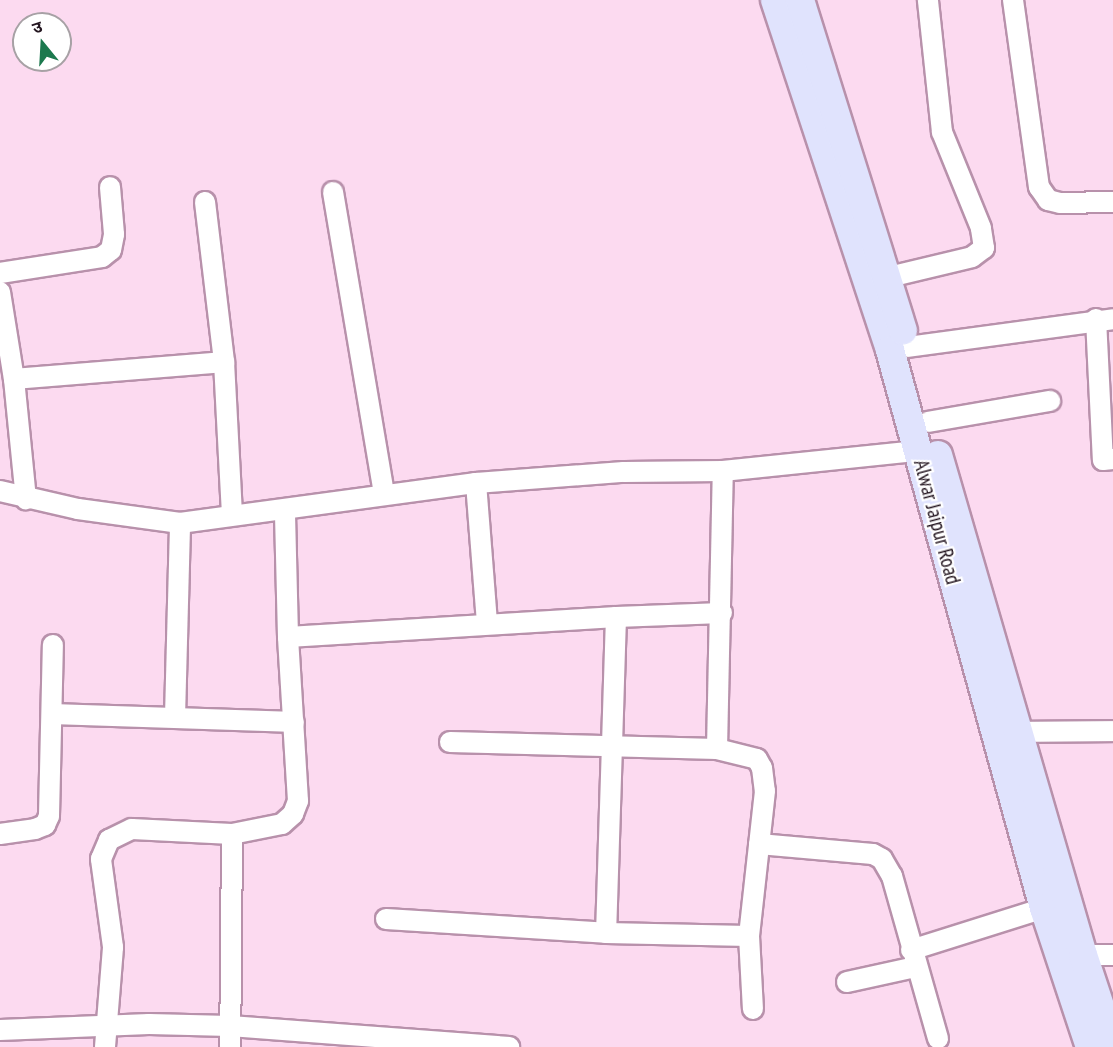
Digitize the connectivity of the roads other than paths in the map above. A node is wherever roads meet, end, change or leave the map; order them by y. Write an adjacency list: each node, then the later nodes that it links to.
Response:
1 (776, 0): 18 (main road, Alwar Jaipur Road)
2 (800, 0): 10 (main road, Alwar Jaipur Road)
3 (928, 0): 10 (street)
4 (1013, 0): 8 (street)
5 (110, 187): 9 (street)
6 (333, 192): 23 (street)
7 (206, 202): 14 (street)
8 (1113, 202)
9 (0, 273)
10 (889, 277): 13 (main road, Alwar Jaipur Road)
11 (0, 292): 15 (street)
12 (1105, 319): 13 (street); 19 (street)
13 (907, 347): 17 (main road, Alwar Jaipur Road)
14 (224, 362): 15 (street); 26 (street)
15 (14, 379): 24 (street)
16 (1050, 402): 17 (street)
17 (928, 422): 37 (main road, Alwar Jaipur Road)
18 (917, 450): 20 (street); 44 (main road, Alwar Jaipur Road)
19 (1113, 459)
20 (723, 471): 21 (street); 28 (street)
21 (476, 483): 23 (street); 30 (street)
22 (0, 491): 24 (street)
23 (384, 494): 25 (street)
24 (26, 499): 27 (street)
25 (285, 512): 26 (street); 31 (street)
26 (232, 515): 27 (street)
27 (180, 523): 34 (street)
28 (722, 613): 29 (street); 40 (street)
29 (616, 617): 30 (street); 39 (street)
30 (487, 622): 31 (street)
31 (288, 637): 35 (street)
32 (53, 645): 33 (street)
33 (54, 714): 34 (street); 41 (street)
34 (176, 717): 35 (street)
35 (294, 722): 42 (street)
36 (1113, 731): 37 (street)
37 (1018, 732): 49 (main road, Alwar Jaipur Road)
38 (450, 742): 39 (street)
39 (614, 748): 40 (street); 46 (street)
40 (717, 749): 43 (street)
41 (0, 834)
42 (232, 834): 53 (street); 54 (street)
43 (759, 844): 47 (street); 50 (street)
44 (1044, 908): 50 (street); 56 (main road, Alwar Jaipur Road)
45 (386, 919): 46 (street)
46 (606, 933): 47 (street)
47 (749, 936): 52 (street)
48 (1113, 955): 49 (street)
49 (1083, 956): 56 (main road, Alwar Jaipur Road)
50 (913, 958): 51 (street); 57 (street)
51 (847, 982)
52 (753, 1009)
53 (104, 1026): 54 (street); 55 (street); 60 (street)
54 (230, 1026): 58 (street); 61 (street)
55 (0, 1030)
56 (1106, 1037)
57 (938, 1039)
58 (344, 1041): 59 (street)
59 (457, 1044): 62 (street)
60 (105, 1047)
61 (230, 1047)
62 (509, 1047)

